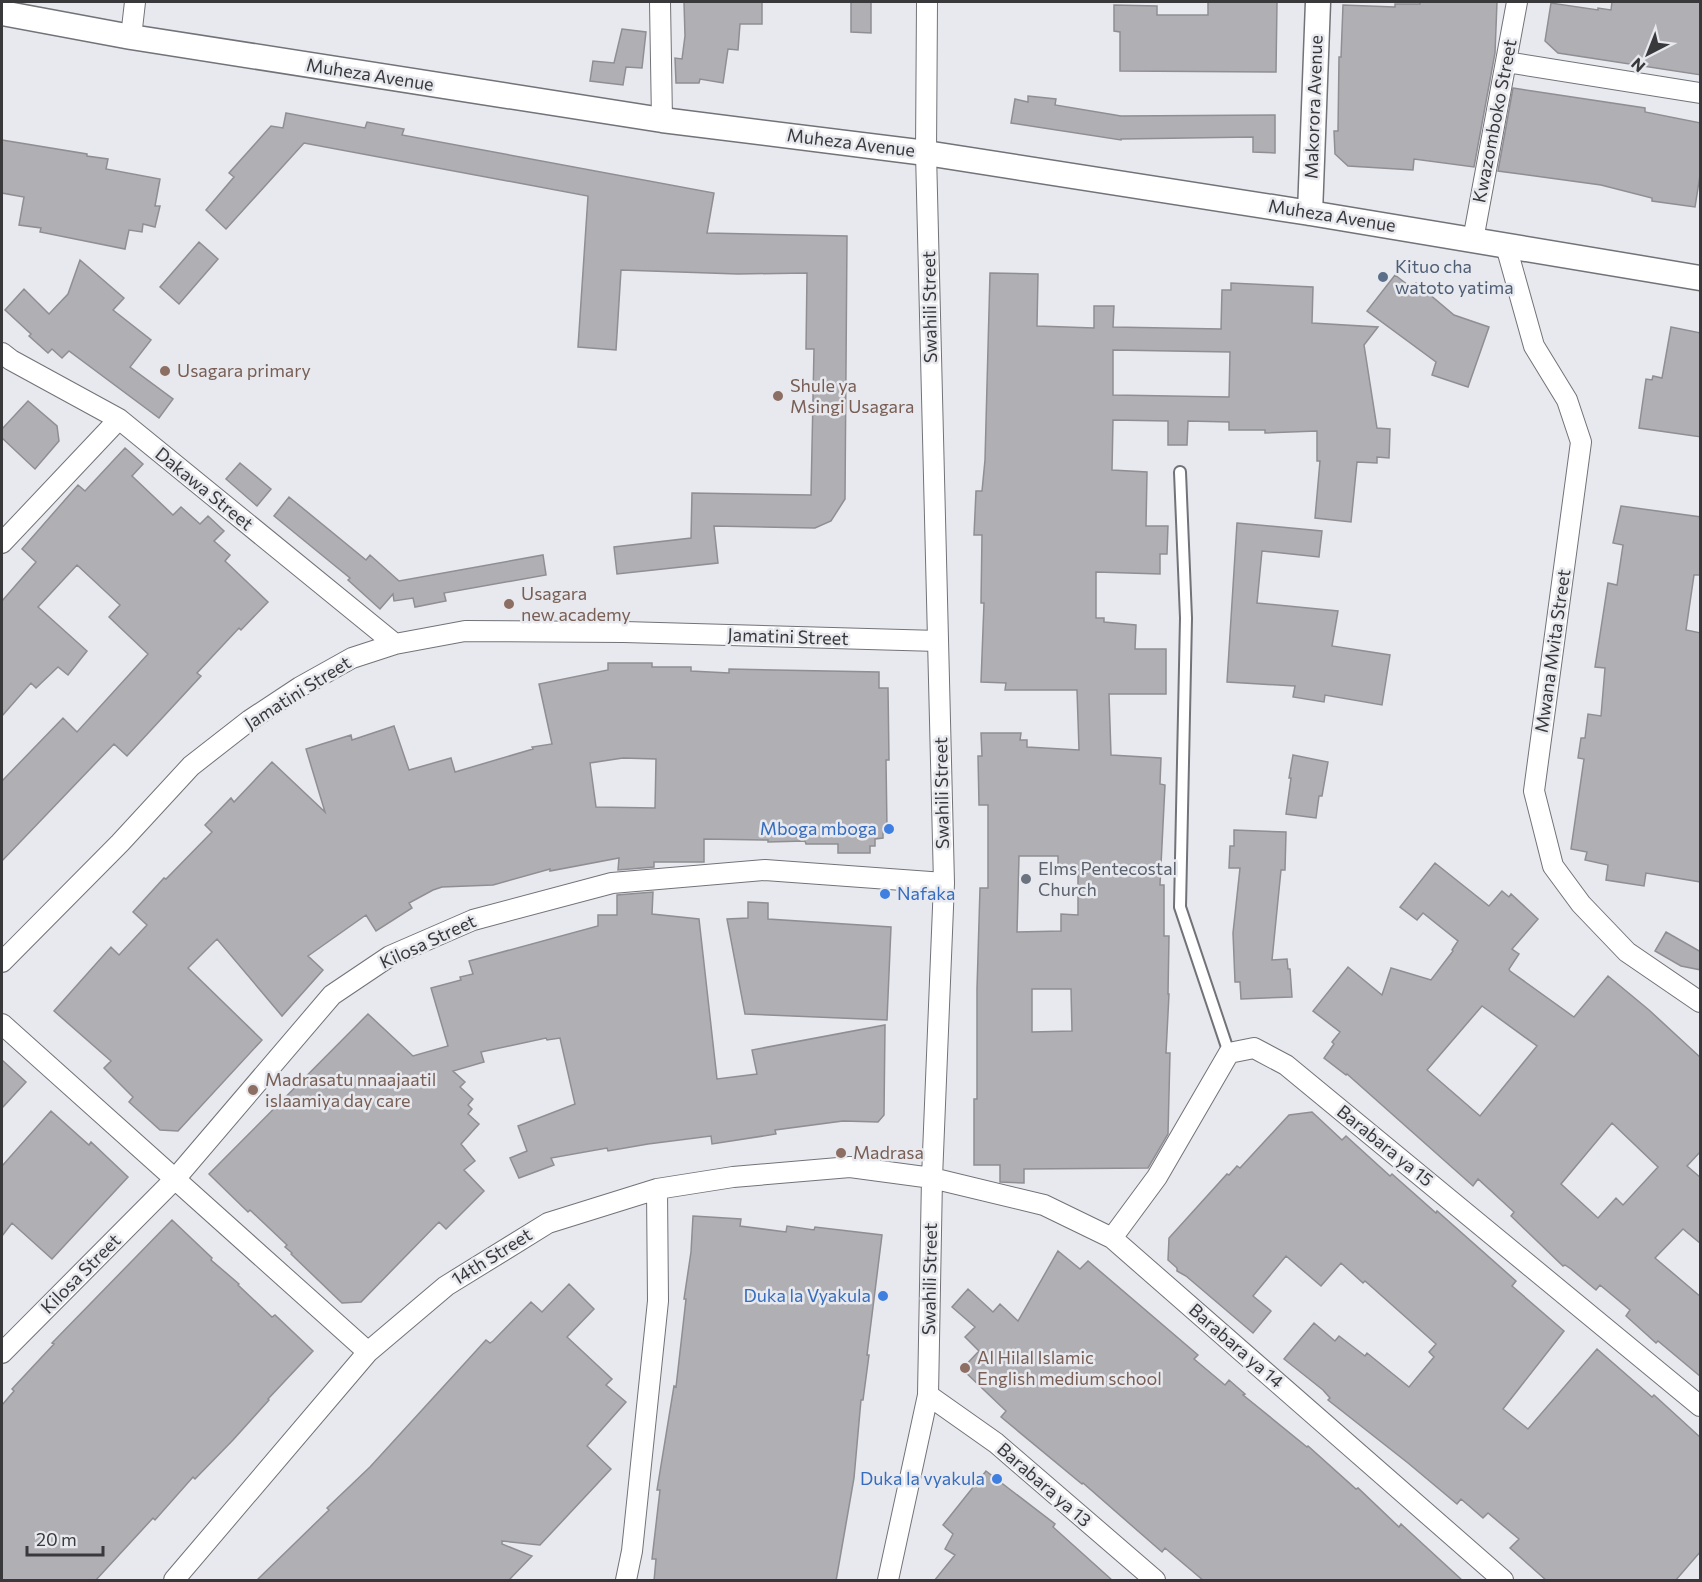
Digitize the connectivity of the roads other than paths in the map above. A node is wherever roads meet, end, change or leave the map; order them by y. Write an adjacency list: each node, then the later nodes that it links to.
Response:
1 (135, 2): 7 (street)
2 (660, 2): 10 (street)
3 (927, 2): 11 (street, Swahili Street)
4 (1318, 2): 12 (street, Makorora Avenue)
5 (1517, 2): 8 (street, Kwazomboko Street)
6 (2, 13): 7 (street, Muheza Avenue)
7 (131, 37): 10 (street, Muheza Avenue)
8 (1506, 62): 9 (street); 13 (street, Kwazomboko Street)
9 (1701, 93)
10 (662, 120): 11 (street, Muheza Avenue)
11 (926, 153): 12 (street, Muheza Avenue); 20 (street, Swahili Street)
12 (1310, 213): 13 (street, Muheza Avenue)
13 (1473, 240): 14 (street, Muheza Avenue)
14 (1506, 246): 15 (street, Muheza Avenue); 24 (street, Mwana Mvita Street)
15 (1701, 278)
16 (2, 353): 17 (street, Dakawa Street)
17 (119, 419): 19 (street); 21 (street, Dakawa Street)
18 (1180, 472): 26 (lane)
19 (2, 543)
20 (938, 641): 21 (street, Jamatini Street); 22 (street, Swahili Street)
21 (395, 644): 23 (street, Jamatini Street)
22 (944, 883): 27 (street, Swahili Street); 28 (street, Kilosa Street)
23 (2, 962)
24 (1701, 1002)
25 (2, 1024): 28 (street)
26 (1229, 1053): 30 (street); 34 (street, Barabara ya 15)
27 (932, 1178): 29 (street, 14th Street); 30 (street, Barabara ya 14); 33 (street, Swahili Street)
28 (176, 1179): 31 (street, Kilosa Street); 32 (street)
29 (657, 1189): 32 (street, 14th Street); 36 (street)
30 (1112, 1238): 39 (street, Barabara ya 14)
31 (2, 1353)
32 (368, 1353): 35 (street, 14th Street)
33 (928, 1395): 37 (street, Swahili Street); 38 (street, Barabara ya 13)
34 (1701, 1406)
35 (174, 1581)
36 (626, 1581)
37 (888, 1581)
38 (1155, 1581)
39 (1503, 1581)

